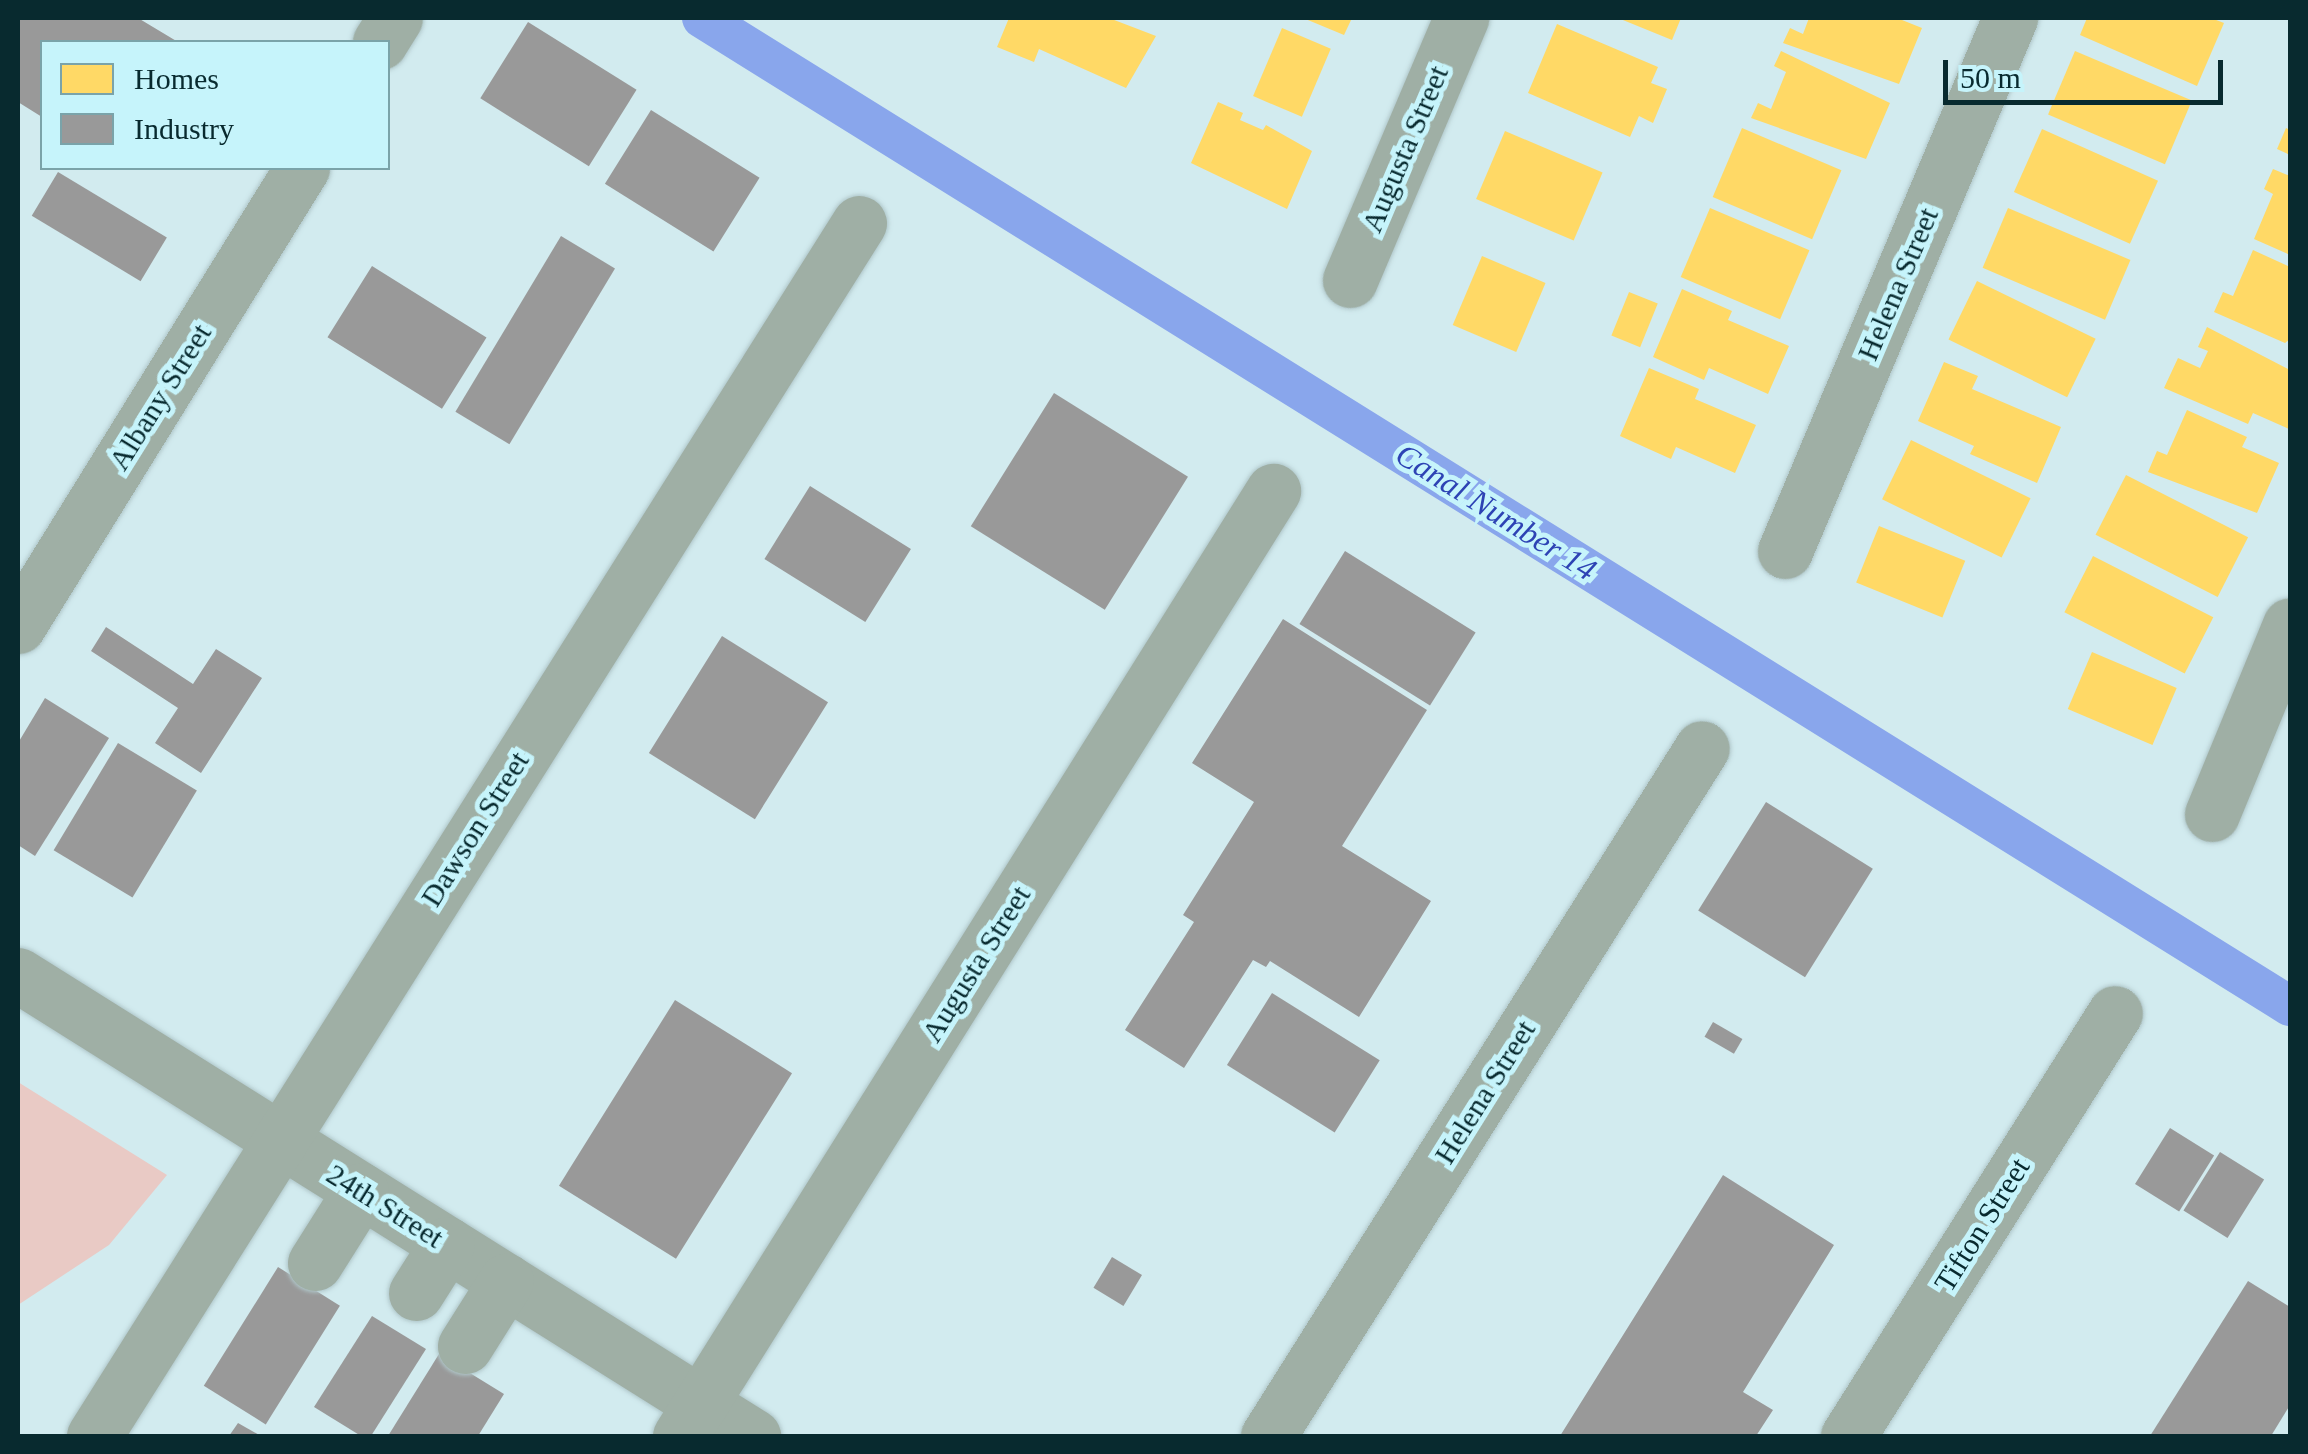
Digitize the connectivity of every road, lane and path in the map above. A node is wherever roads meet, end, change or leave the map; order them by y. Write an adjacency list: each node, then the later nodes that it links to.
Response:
1 (395, 18): 4 (street)
2 (1461, 18): 7 (street, Augusta Street)
3 (2010, 18): 9 (street, Helena Street)
4 (381, 40)
5 (301, 170): 10 (street, Albany Street)
6 (859, 223): 16 (street, Dawson Street)
7 (1350, 280)
8 (1273, 492): 23 (street, Augusta Street)
9 (1785, 551)
10 (18, 626)
11 (2290, 626): 13 (street)
12 (1702, 748): 26 (street, Helena Street)
13 (2212, 814)
14 (18, 975): 16 (street, 24th Street)
15 (2114, 1013): 27 (street, Tifton Street)
16 (279, 1139): 17 (street, 24th Street); 24 (street, Dawson Street)
17 (361, 1190): 18 (street, 24th Street); 19 (street)
18 (446, 1244): 20 (street, 24th Street); 21 (street)
19 (316, 1264)
20 (506, 1282): 22 (street); 23 (street, 24th Street)
21 (416, 1293)
22 (466, 1346)
23 (690, 1420): 25 (street, 24th Street)
24 (94, 1436)
25 (753, 1436)
26 (1268, 1436)
27 (1848, 1436)

